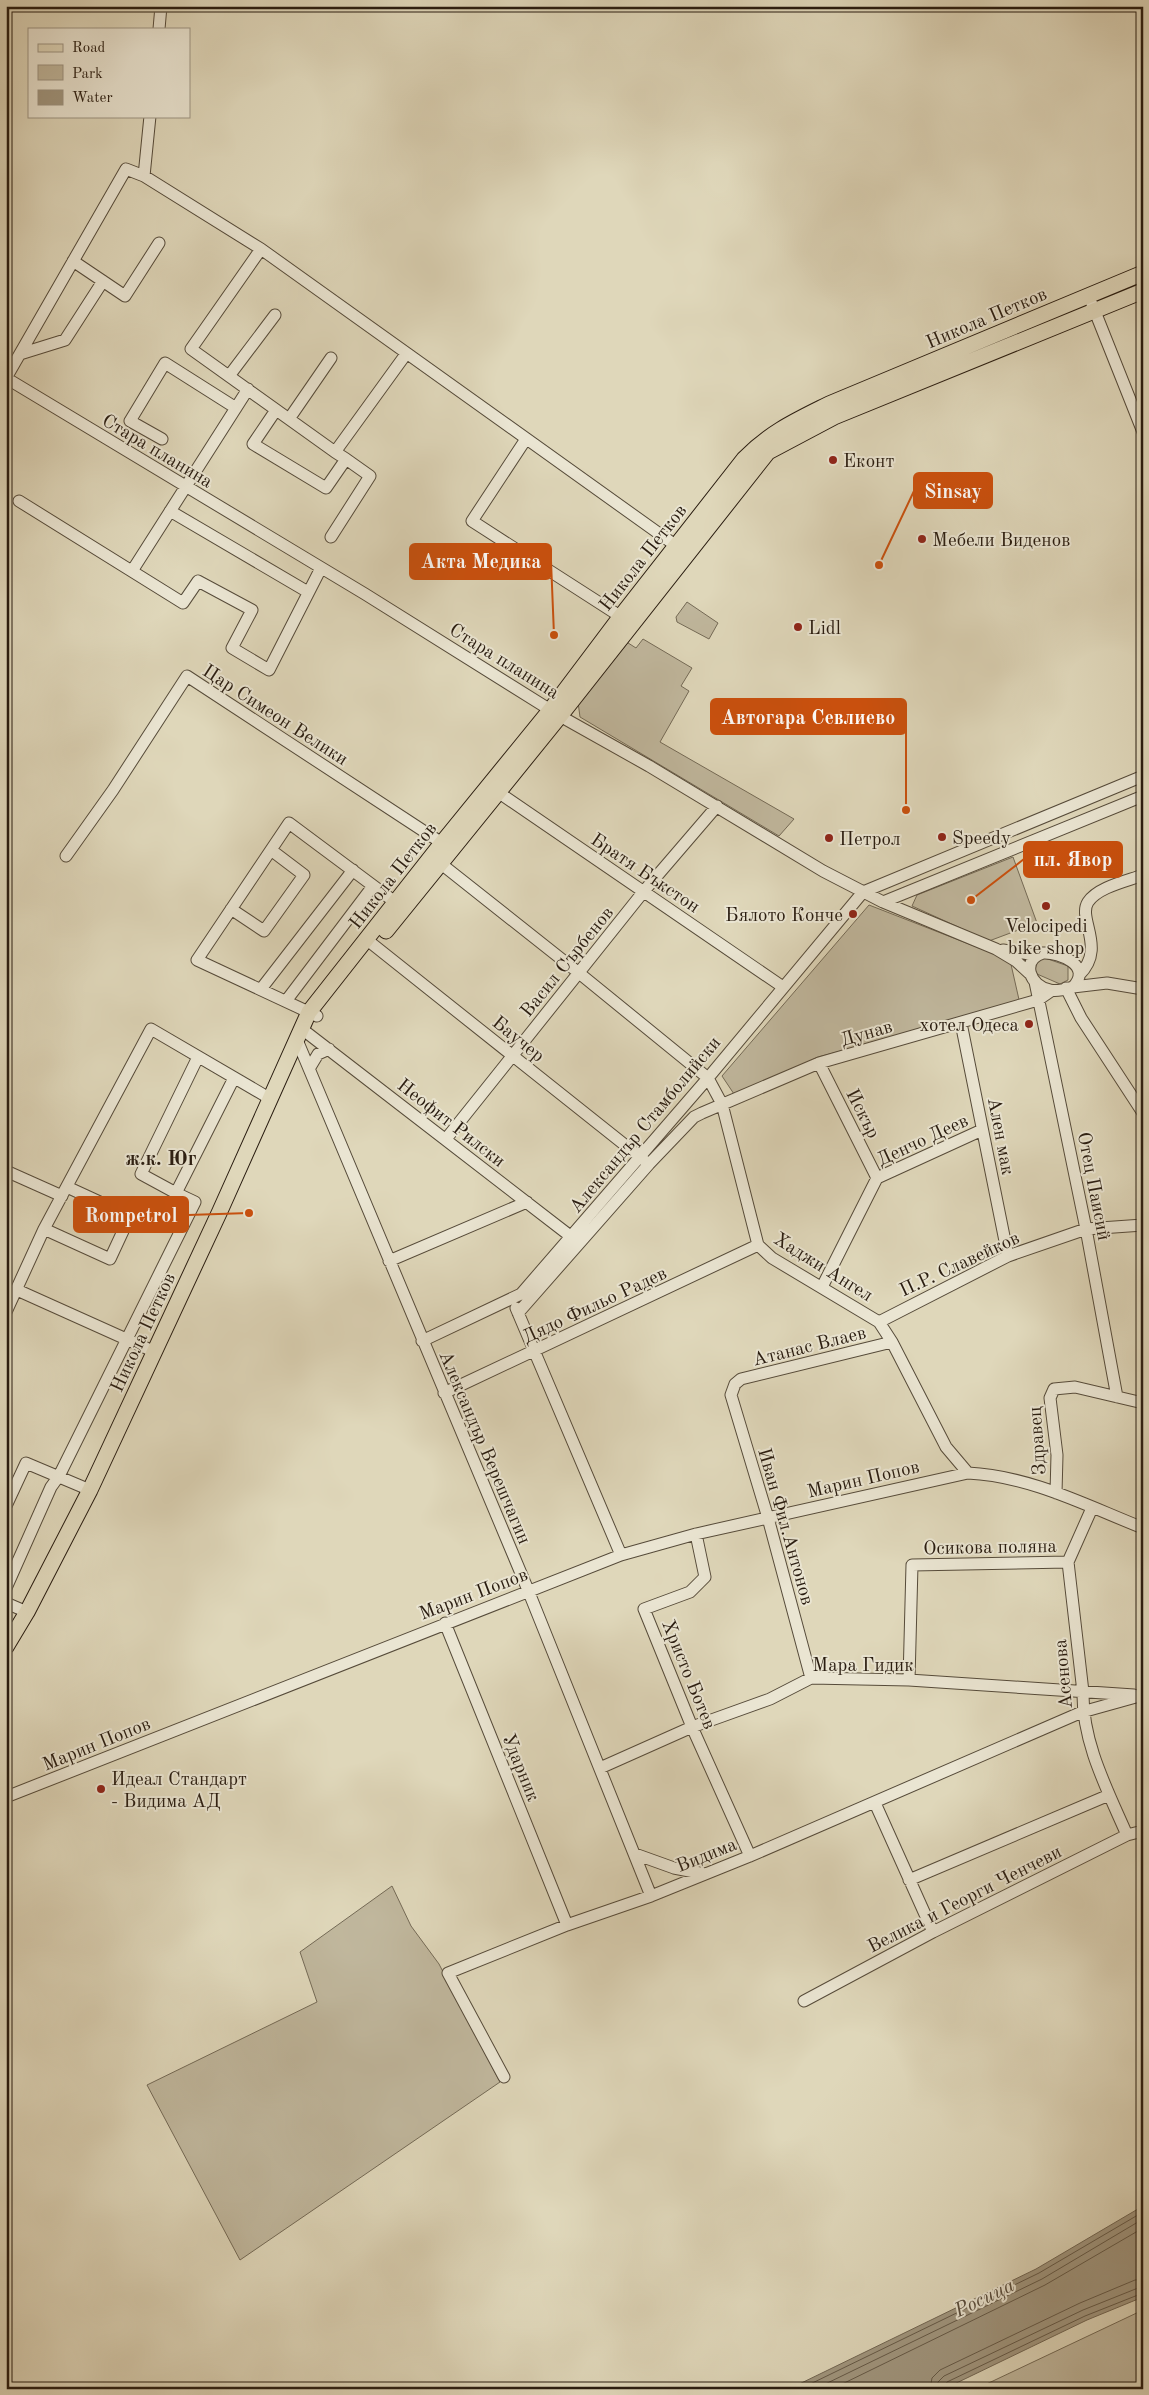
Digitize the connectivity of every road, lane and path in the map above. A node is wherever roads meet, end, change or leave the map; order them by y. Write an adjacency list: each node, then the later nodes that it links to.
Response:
1 (162, 6): 2 (street)
2 (159, 28)
3 (150, 118): 4 (street)
4 (144, 176): 6 (street); 7 (street)
5 (159, 244): 9 (street)
6 (260, 248): 15 (street); 17 (street)
7 (73, 261): 9 (street); 14 (street)
8 (1143, 273): 11 (main road, Никола Петков)
9 (103, 281): 14 (street)
10 (1143, 291): 12 (main road, Никола Петков)
11 (1088, 295): 12 (street); 33 (main road, Никола Петков)
12 (1095, 311): 23 (street); 33 (main road, Никола Петков)
13 (275, 315): 17 (street)
14 (20, 354): 18 (street)
15 (406, 354): 26 (street); 27 (street)
16 (331, 358): 22 (street)
17 (229, 376): 19 (street)
18 (6, 378): 29 (street, Стара планина)
19 (248, 389): 20 (street); 21 (street)
20 (236, 408): 25 (street); 29 (street)
21 (276, 410): 22 (street); 28 (street)
22 (289, 419): 27 (street)
23 (1140, 420): 24 (street)
24 (1143, 432)
25 (162, 439)
26 (526, 439): 33 (street); 37 (street)
27 (336, 452): 28 (street)
28 (346, 459): 32 (street)
29 (186, 487): 31 (street); 34 (street, Стара планина)
30 (19, 502): 35 (street)
31 (170, 511): 35 (street); 36 (street)
32 (331, 537)
33 (682, 550): 37 (main road, Никола Петков)
34 (321, 568): 36 (street); 38 (street, Стара планина)
35 (132, 571): 36 (street)
36 (308, 592)
37 (626, 620): 38 (main road, Никола Петков)
38 (556, 713): 40 (main road, Никола Петков); 42 (street, Стара планина)
39 (1143, 776): 51 (street)
40 (493, 789): 43 (main road, Никола Петков); 50 (street, Братя Бъкстон)
41 (1143, 796): 53 (street)
42 (717, 806): 50 (street, Васил Сърбенов); 51 (street, Стара планина)
43 (447, 846): 45 (street, Цар Симеон Велики); 46 (main road, Никола Петков)
44 (271, 850): 47 (street); 54 (street); 54 (street)
45 (66, 856)
46 (436, 860): 52 (main road, Никола Петков); 55 (main road, Никола Петков); 61 (street)
47 (352, 870): 49 (street); 66 (street)
48 (1143, 875): 57 (street)
49 (373, 886): 52 (street); 70 (street)
50 (644, 892): 61 (street, Васил Сърбенов); 64 (street, Братя Бъкстон)
51 (863, 892): 53 (street, Стара планина); 64 (street, Александър Стамболийски)
52 (395, 902): 55 (main road, Никола Петков)
53 (883, 902): 56 (street, Стара планина)
54 (231, 909): 66 (street)
55 (370, 942): 71 (main road, Никола Петков); 75 (street, Баучер)
56 (996, 949): 58 (street, Стара планина); 62 (street, Стара планина)
57 (1091, 954): 59 (street); 60 (street)
58 (1036, 955): 59 (street); 62 (street)
59 (1068, 957): 60 (street)
60 (1080, 972): 63 (street); 65 (street)
61 (580, 973): 75 (street, Васил Сърбенов); 79 (street)
62 (1032, 977): 68 (street); 69 (street, Отец Паисий)
63 (1107, 983): 65 (street); 67 (street)
64 (783, 987): 79 (street, Александър Стамболийски)
65 (1069, 988): 68 (street); 83 (street)
66 (261, 989): 70 (street)
67 (1143, 989)
68 (1051, 991): 69 (street, Дунав)
69 (1038, 1000): 72 (street, Дунав); 94 (street, Отец Паисий)
70 (286, 1001): 71 (street)
71 (313, 1014): 73 (main road, Никола Петков)
72 (961, 1023): 77 (street, Дунав); 84 (street, Ален мак)
73 (300, 1034): 74 (street, Неофит Рилски); 78 (street, Александър Верешчагин); 81 (main road, Никола Петков)
74 (329, 1049): 78 (street); 85 (street, Неофит Рилски)
75 (513, 1056): 85 (street, Васил Сърбенов); 86 (street, Баучер)
76 (198, 1057): 80 (street); 90 (street); 91 (street)
77 (819, 1063): 82 (street, Дунав); 89 (street, Искър)
78 (309, 1069): 99 (street, Александър Верешчагин)
79 (704, 1074): 82 (street, Хаджи Ангел); 86 (street, Александър Стамболийски)
80 (234, 1078): 81 (street); 91 (street)
81 (269, 1098): 110 (main road, Никола Петков)
82 (722, 1104): 87 (street, Александър Стамболийски); 97 (street, Хаджи Ангел)
83 (1143, 1113)
84 (982, 1130): 89 (street, Денчо Деев); 98 (street, Ален мак)
85 (446, 1139): 92 (street, Неофит Рилски)
86 (639, 1156): 87 (street, Баучер); 96 (street, Александър Стамболийски)
87 (649, 1164): 96 (street, Александър Стамболийски)
88 (6, 1171): 90 (street)
89 (877, 1178): 100 (street, Денчо Деев)
90 (64, 1191): 95 (street); 95 (street)
91 (176, 1193): 106 (street)
92 (527, 1202): 96 (street, Неофит Рилски); 99 (street)
93 (1143, 1225): 94 (street, П.Р. Славейков)
94 (1086, 1229): 98 (street, П.Р. Славейков); 113 (street, Отец Паисий)
95 (44, 1230): 101 (street)
96 (576, 1240): 102 (street, Александър Стамболийски); 104 (street, Александър Стамболийски)
97 (758, 1246): 100 (street, Хаджи Ангел); 109 (street, Дядо Фильо Радев)
98 (1008, 1256): 105 (street, П.Р. Славейков)
99 (389, 1261): 107 (street, Александър Верешчагин)
100 (822, 1287): 105 (street, Хаджи Ангел)
101 (17, 1290): 103 (street); 106 (street)
102 (512, 1300): 104 (street); 107 (street, Александър Стамболийски)
103 (6, 1312)
104 (518, 1313): 109 (street)
105 (879, 1322): 108 (street, Хаджи Ангел)
106 (128, 1340): 110 (street); 116 (street)
107 (422, 1341): 112 (street, Александър Верешчагин)
108 (892, 1342): 111 (street, Атанас Влаев); 115 (street, Хаджи Ангел)
109 (534, 1351): 112 (street, Дядо Фильо Радев); 124 (street)
110 (154, 1352): 117 (main road, Никола Петков)
111 (735, 1384): 121 (street, Иван Фил.Антонов)
112 (444, 1393): 127 (street, Александър Верешчагин)
113 (1117, 1397): 114 (street, Здравец); 118 (street, Здравец)
114 (1143, 1403)
115 (968, 1474): 118 (street, Марин Попов); 121 (street, Марин Попов)
116 (59, 1476): 117 (street); 119 (street); 126 (street)
117 (90, 1490): 129 (main road, Никола Петков)
118 (1056, 1493): 120 (street, Марин Попов)
119 (6, 1506)
120 (1092, 1508): 122 (street, Марин Попов); 125 (street)
121 (768, 1518): 123 (street, Марин Попов); 132 (street, Иван Фил.Антонов)
122 (1143, 1528)
123 (696, 1534): 124 (street, Марин Попов); 137 (street, Христо Ботев)
124 (621, 1555): 127 (street, Марин Попов)
125 (1068, 1562): 133 (street, Осикова поляна); 134 (street, Асенова)
126 (6, 1588)
127 (528, 1590): 130 (street, Марин Попов); 138 (street, Александър Верешчагин)
128 (6, 1603): 129 (street)
129 (28, 1612): 131 (main road, Никола Петков)
130 (445, 1623): 140 (street, Марин Попов); 149 (street, Ударник)
131 (6, 1647)
132 (811, 1678): 133 (street, Мара Гидик); 137 (street, Мара Гидик)
133 (909, 1680): 134 (street, Мара Гидик)
134 (1082, 1692): 135 (street, Мара Гидик); 136 (street, Асенова)
135 (1143, 1695): 136 (street, Мара Гидик)
136 (1082, 1712): 139 (street, Асенова); 141 (street, Видима)
137 (692, 1727): 138 (street, Мара Гидик); 145 (street, Христо Ботев)
138 (600, 1768): 144 (street, Александър Верешчагин)
139 (1109, 1795): 143 (street, Асенова); 147 (street)
140 (6, 1797)
141 (876, 1802): 145 (street, Видима); 147 (street)
142 (1143, 1831): 143 (street, Велика и Георги Ченчеви)
143 (1126, 1835): 150 (street, Велика и Георги Ченчеви)
144 (635, 1854): 146 (street); 148 (street, Александър Верешчагин)
145 (750, 1856): 146 (street, Видима)
146 (705, 1874): 148 (street, Видима)
147 (910, 1880): 150 (street)
148 (651, 1896): 149 (street, Видима)
149 (567, 1925): 152 (street, Видима)
150 (932, 1932): 151 (street, Велика и Георги Ченчеви)
151 (804, 2001)
152 (504, 2077)

